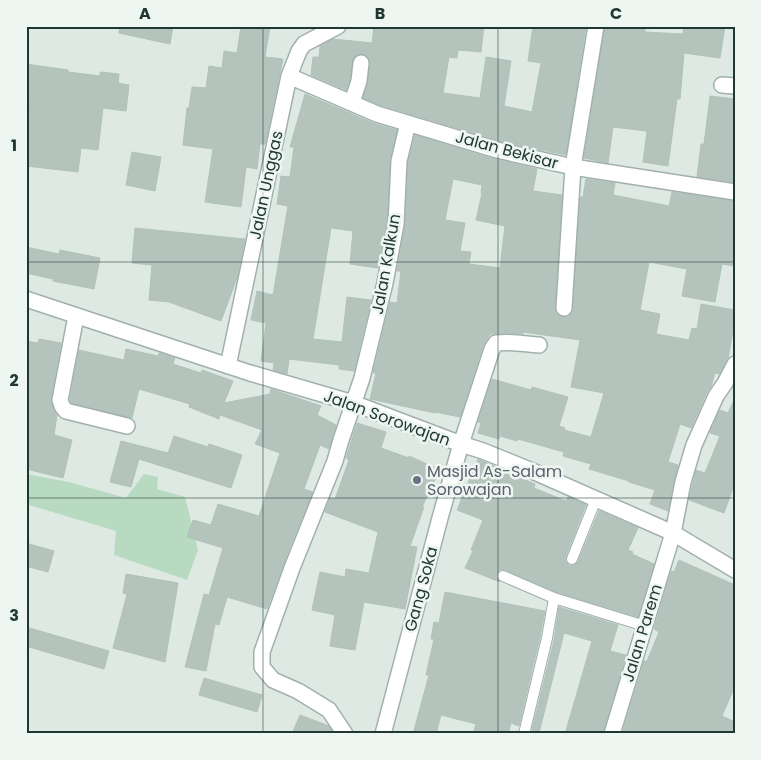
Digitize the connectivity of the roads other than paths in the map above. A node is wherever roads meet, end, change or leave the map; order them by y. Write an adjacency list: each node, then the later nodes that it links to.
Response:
1 (338, 26): 4 (street, Jalan Unggas)
2 (596, 26): 7 (street)
3 (361, 63): 5 (street)
4 (289, 76): 5 (street, Jalan Bekisar); 14 (street, Jalan Unggas)
5 (352, 102): 6 (street, Jalan Bekisar)
6 (408, 123): 7 (street, Jalan Bekisar); 16 (street, Jalan Kalkun)
7 (573, 168): 8 (street, Jalan Bekisar); 10 (street)
8 (735, 192)
9 (26, 299): 11 (street, Jalan Sorowajan)
10 (564, 308)
11 (76, 316): 14 (street, Jalan Sorowajan); 17 (street)
12 (540, 345): 18 (street, Gang Soka)
13 (735, 364): 15 (street, Jalan Parem)
14 (228, 366): 16 (street, Jalan Sorowajan)
15 (730, 386): 20 (street, Jalan Parem)
16 (353, 403): 18 (street, Jalan Sorowajan); 26 (street, Jalan Kalkun)
17 (128, 426)
18 (461, 444): 19 (street, Jalan Sorowajan); 27 (street, Gang Soka)
19 (596, 499): 20 (street, Jalan Sorowajan); 21 (lane)
20 (673, 533): 22 (street, Jalan Sorowajan); 25 (street, Jalan Parem)
21 (572, 559)
22 (735, 570)
23 (503, 576): 24 (lane)
24 (554, 598): 25 (lane); 28 (lane)
25 (644, 626): 29 (street, Jalan Parem)
26 (345, 734)
27 (382, 734)
28 (524, 734)
29 (612, 734)

